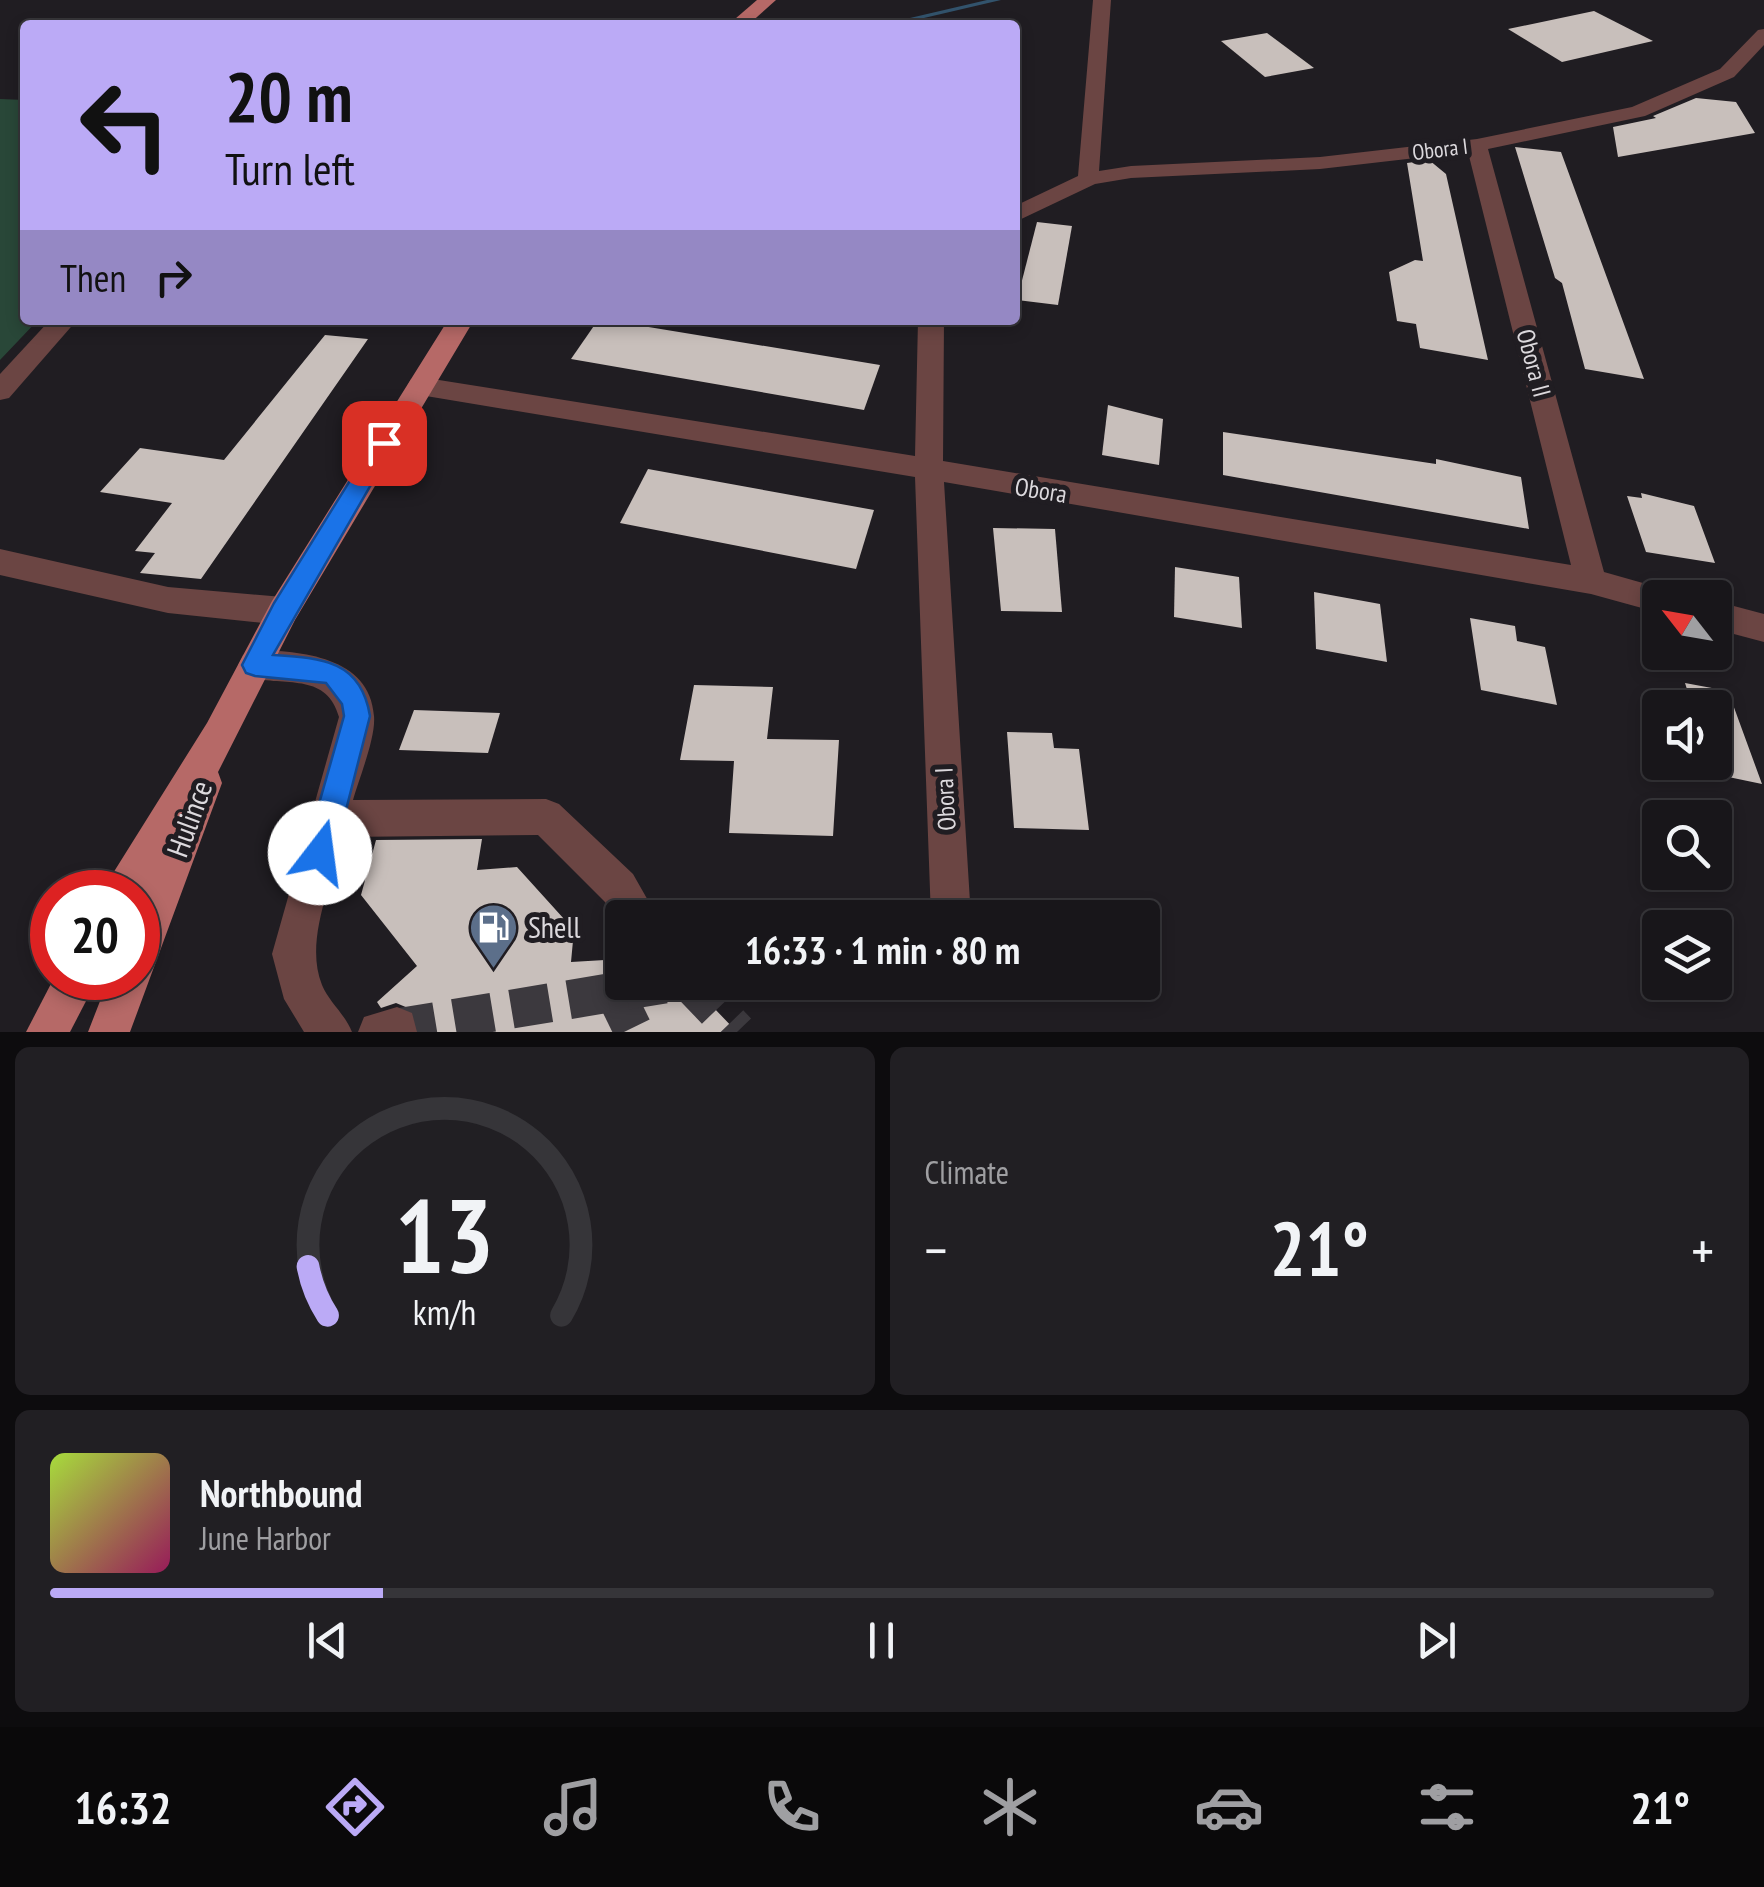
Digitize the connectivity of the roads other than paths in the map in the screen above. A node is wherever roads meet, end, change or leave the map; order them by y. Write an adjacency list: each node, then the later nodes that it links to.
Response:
1 (766, 0): 3 (main road)
2 (1102, 0): 6 (street)
3 (743, 20)
4 (1764, 34): 5 (street, Obora I)
5 (1477, 145): 6 (street, Obora I); 15 (street, Obora II)
6 (1090, 179): 7 (street, Obora I)
7 (1020, 213)
8 (59, 325): 12 (street)
9 (457, 325): 11 (main road, Hulince)
10 (931, 325): 13 (street, Obora I)
11 (420, 386): 13 (street, Obora); 17 (main road, Hulince)
12 (0, 391)
13 (929, 471): 15 (street, Obora); 26 (street, Obora I)
14 (0, 562): 17 (street)
15 (1591, 581): 16 (street, Obora)
16 (1642, 595)
17 (283, 610): 20 (main road, Hulince)
18 (1732, 620): 19 (street)
19 (1764, 628)
20 (255, 665): 21 (main road, Hulince); 22 (street)
21 (220, 734): 23 (main road, Hulince); 24 (main road, Hulince)
22 (329, 819): 25 (street); 31 (street)
23 (137, 870)
24 (160, 898)
25 (627, 900)
26 (950, 900)
27 (65, 1000): 29 (main road)
28 (121, 1000): 30 (main road)
29 (47, 1032)
30 (109, 1032)
31 (331, 1032)

